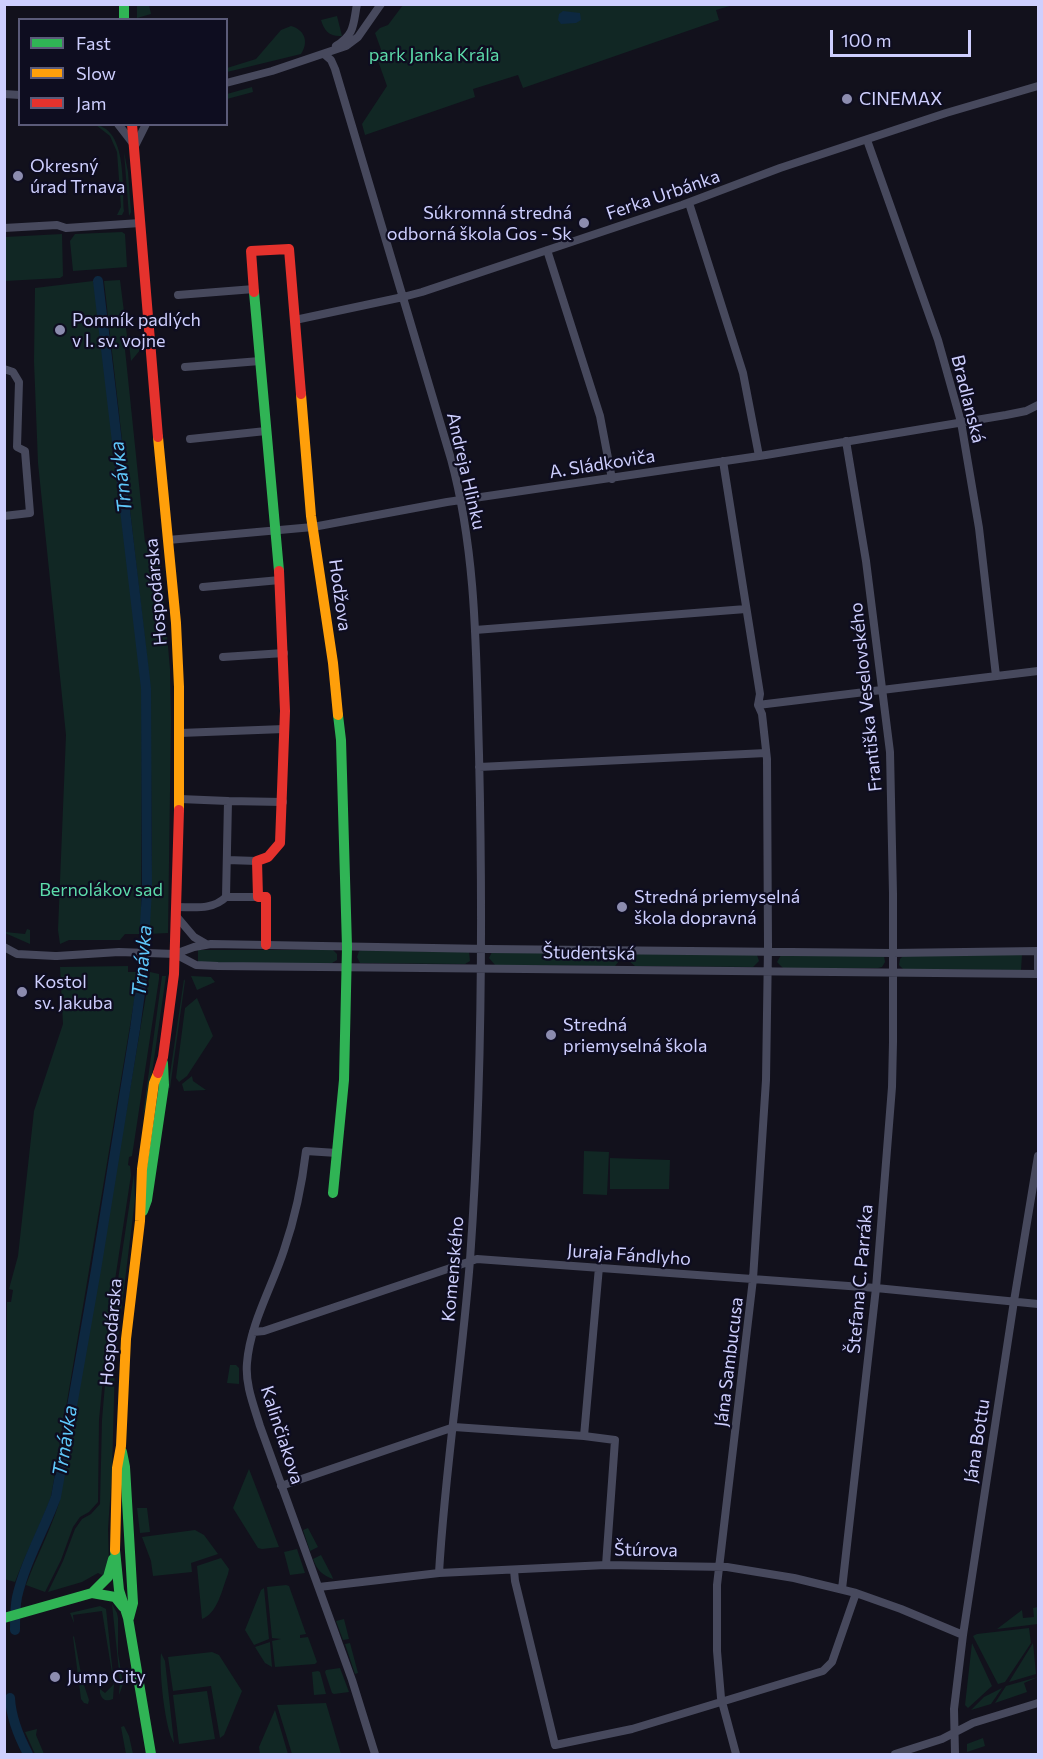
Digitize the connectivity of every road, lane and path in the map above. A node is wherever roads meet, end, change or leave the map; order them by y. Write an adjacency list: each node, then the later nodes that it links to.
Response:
1 (357, 4): 3 (street)
2 (381, 4): 3 (street)
3 (324, 54): 4 (street); 17 (street, Andreja Hlinku)
4 (228, 82)
5 (1038, 86): 9 (street, Ferka Urbánka)
6 (120, 126): 10 (street)
7 (132, 126): 10 (street, Hospodárska)
8 (145, 126): 10 (street)
9 (867, 140): 11 (street, Ferka Urbánka); 23 (street, Bradlanská)
10 (135, 146): 12 (street, Hospodárska)
11 (689, 203): 14 (street, Ferka Urbánka); 27 (street)
12 (140, 223): 13 (street); 34 (street, Hospodárska)
13 (4, 228)
14 (547, 250): 17 (street, Ferka Urbánka); 29 (street)
15 (254, 289): 16 (street); 18 (street, Hodžova); 19 (street)
16 (178, 296)
17 (403, 297): 18 (street, Ferka Urbánka); 30 (street, Andreja Hlinku)
18 (295, 320): 32 (street, Hodžova)
19 (260, 362): 20 (street); 24 (street)
20 (185, 368)
21 (4, 369): 31 (street)
22 (1038, 405): 23 (street, A. Sládkoviča)
23 (961, 422): 26 (street, A. Sládkoviča); 42 (street, Bradlanská)
24 (266, 431): 25 (street); 33 (street)
25 (190, 439)
26 (846, 441): 27 (street, A. Sládkoviča); 43 (street, Františka Veselovského)
27 (759, 456): 28 (street, A. Sládkoviča)
28 (723, 461): 29 (street, A. Sládkoviča); 37 (street, Jána Sambucusa)
29 (612, 478): 30 (street, A. Sládkoviča)
30 (461, 500): 32 (street, A. Sládkoviča); 38 (street, Andreja Hlinku)
31 (4, 516)
32 (313, 527): 33 (street, A. Sládkoviča); 60 (street, Hodžova)
33 (275, 530): 34 (street, A. Sládkoviča); 35 (street)
34 (168, 540): 46 (street, Hospodárska)
35 (280, 580): 36 (street); 39 (street)
36 (203, 587)
37 (746, 609): 38 (street); 44 (street, Jána Sambucusa)
38 (475, 630): 48 (street, Andreja Hlinku)
39 (284, 653): 40 (street); 45 (street)
40 (223, 657)
41 (1038, 671): 42 (street)
42 (996, 676): 43 (street)
43 (883, 688): 44 (street); 63 (street, Františka Veselovského)
44 (758, 705): 47 (street, Jána Sambucusa)
45 (284, 729): 46 (street); 51 (street)
46 (180, 733): 49 (street, Hospodárska)
47 (766, 753): 48 (street); 62 (street, Jána Sambucusa)
48 (479, 767): 61 (street, Andreja Hlinku)
49 (180, 799): 50 (street); 56 (street, Hospodárska)
50 (228, 801): 51 (street); 52 (street)
51 (283, 802): 53 (street)
52 (227, 860): 53 (street); 54 (street)
53 (257, 861): 55 (street)
54 (226, 897): 55 (street); 56 (street)
55 (258, 897): 58 (street)
56 (177, 912): 57 (street); 65 (street, Hospodárska)
57 (206, 944): 58 (street, Študentská); 65 (street, Študentská)
58 (266, 945): 60 (street, Študentská)
59 (4, 947): 65 (street)
60 (347, 947): 61 (street, Študentská); 66 (street, Hodžova)
61 (480, 949): 62 (street, Študentská); 67 (street, Komenského)
62 (768, 951): 63 (street, Študentská); 68 (street, Jána Sambucusa)
63 (892, 952): 64 (street, Študentská); 69 (street, Františka Veselovského)
64 (1038, 953): 70 (street)
65 (175, 954): 66 (street, Študentská); 83 (street, Hospodárska)
66 (347, 967): 67 (street, Študentská); 71 (street)
67 (480, 967): 68 (street, Študentská); 74 (street, Komenského)
68 (768, 970): 69 (street, Študentská); 76 (street, Jána Sambucusa)
69 (892, 971): 70 (street, Študentská); 77 (street, Štefana C. Parráka)
70 (1038, 971)
71 (337, 1153): 73 (street); 80 (street, Kalinčiakova)
72 (1038, 1156): 78 (street, Jána Bottu)
73 (333, 1193)
74 (470, 1261): 75 (street, Juraja Fándlyho); 80 (street, Juraja Fándlyho); 81 (street, Komenského)
75 (599, 1267): 76 (street, Juraja Fándlyho); 82 (street)
76 (753, 1279): 77 (street, Juraja Fándlyho); 87 (street, Jána Sambucusa)
77 (876, 1288): 78 (street, Juraja Fándlyho); 91 (street, Štefana C. Parráka)
78 (1014, 1301): 79 (street, Juraja Fándlyho); 96 (street, Jána Bottu)
79 (1038, 1304)
80 (253, 1332): 84 (street, Kalinčiakova)
81 (454, 1427): 82 (street); 84 (street); 89 (street, Komenského)
82 (584, 1436): 86 (street)
83 (121, 1446): 85 (street, Hospodárska); 95 (street, Hospodárska)
84 (282, 1486): 90 (street, Kalinčiakova)
85 (114, 1554): 92 (street, Hospodárska); 95 (street, Hospodárska)
86 (606, 1565): 87 (street, Štúrova); 88 (street, Štúrova)
87 (719, 1566): 91 (street, Štúrova); 97 (street, Jána Sambucusa)
88 (514, 1570): 89 (street, Štúrova); 97 (street)
89 (439, 1573): 90 (street, Štúrova)
90 (319, 1587): 101 (street, Kalinčiakova)
91 (842, 1589): 93 (street, Štúrova)
92 (92, 1593): 94 (street); 95 (street)
93 (856, 1593): 96 (street, Štúrova); 97 (street)
94 (4, 1618)
95 (128, 1618): 100 (street, Hospodárska)
96 (963, 1635): 99 (street, Jána Bottu)
97 (722, 1703): 102 (street, Jána Sambucusa)
98 (1038, 1703): 99 (street)
99 (953, 1732): 103 (street); 104 (street, Jána Bottu)
100 (151, 1755)
101 (375, 1755)
102 (736, 1755)
103 (895, 1755)
104 (955, 1755)

